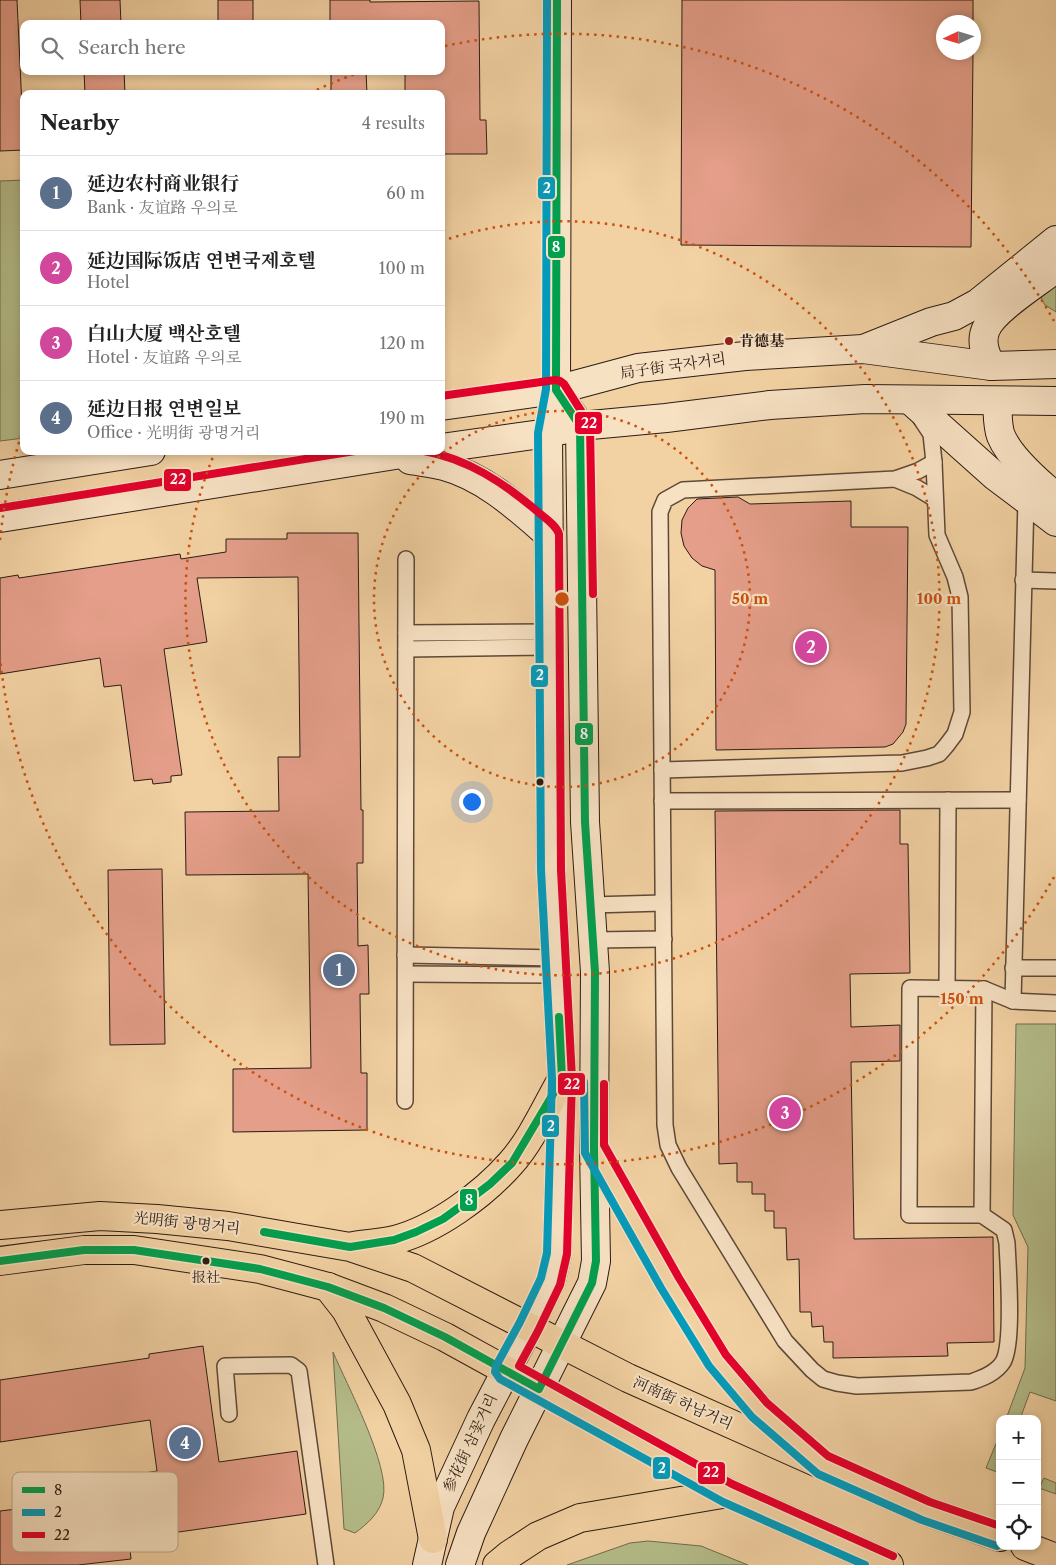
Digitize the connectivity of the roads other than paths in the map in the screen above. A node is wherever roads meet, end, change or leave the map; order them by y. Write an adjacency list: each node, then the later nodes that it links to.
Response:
1 (556, 0): 7 (main road, 参花街 삼꽃거리)
2 (1056, 240): 4 (main road)
3 (1056, 268): 6 (main road)
4 (863, 349): 6 (main road, 局子街 국자거리); 7 (main road, 局子街 국자거리)
5 (1056, 364): 6 (main road, 局子街 국자거리)
6 (991, 366)
7 (556, 390): 11 (main road, 局子街 국자거리); 12 (main road); 13 (main road, 参花街 삼꽃거리)
8 (910, 400): 9 (main road); 12 (main road); 18 (lane); 23 (main road)
9 (997, 401): 10 (main road); 21 (main road)
10 (1056, 401)
11 (445, 405)
12 (580, 426): 13 (main road); 38 (main road)
13 (548, 433): 14 (main road); 26 (main road, 参花街 삼꽃거리)
14 (445, 447)
15 (126, 455): 19 (main road)
16 (395, 455): 17 (main road)
17 (389, 456): 24 (main road); 26 (main road)
18 (934, 462): 20 (lane); 22 (lane)
19 (0, 475)
20 (896, 480): 22 (lane); 33 (lane)
21 (1056, 497)
22 (936, 499): 33 (lane)
23 (1026, 500): 25 (main road); 28 (lane)
24 (0, 518)
25 (1056, 522)
26 (549, 536): 31 (main road, 参花街 삼꽃거리)
27 (406, 559): 30 (lane)
28 (1023, 580): 29 (lane); 35 (lane)
29 (1056, 581)
30 (406, 633): 31 (lane); 32 (lane)
31 (550, 639): 32 (lane); 42 (main road, 参花街 삼꽃거리)
32 (406, 648): 41 (lane)
33 (662, 770): 36 (lane)
34 (948, 800): 35 (lane); 36 (lane); 46 (lane)
35 (1018, 800): 43 (lane)
36 (662, 801): 37 (lane)
37 (663, 903): 38 (lane); 39 (lane)
38 (591, 905): 40 (main road)
39 (664, 939): 40 (lane); 53 (lane)
40 (593, 940): 52 (main road)
41 (406, 955): 42 (lane); 45 (lane)
42 (557, 966): 45 (lane); 50 (main road, 参花街 삼꽃거리)
43 (1013, 968): 44 (lane); 48 (lane)
44 (1056, 968)
45 (406, 974): 51 (lane)
46 (947, 989): 47 (lane); 53 (lane)
47 (984, 989): 48 (lane); 53 (lane)
48 (1012, 1001): 49 (lane)
49 (1056, 1003)
50 (562, 1079): 55 (main road); 58 (main road, 参花街 삼꽃거리)
51 (405, 1101)
52 (594, 1148): 59 (main road); 63 (main road)
53 (982, 1215)
54 (0, 1225): 55 (main road, 光明街 광명거리)
55 (350, 1247): 58 (main road, 光明街 광명거리)
56 (0, 1261): 57 (main road)
57 (328, 1287): 60 (main road); 67 (main road)
58 (529, 1327): 59 (main road, 光明街 광명거리); 60 (main road, 参花街 삼꽃거리)
59 (562, 1344): 61 (main road); 63 (main road, 河南街 하남거리)
60 (505, 1370): 61 (main road); 67 (main road, 参花街 삼꽃거리)
61 (539, 1389): 64 (main road); 70 (main road)
62 (229, 1414): 69 (lane)
63 (823, 1465): 65 (main road, 河南街 하남거리)
64 (728, 1493): 71 (main road); 72 (main road)
65 (996, 1536)
66 (1036, 1550): 68 (main road)
67 (430, 1552)
68 (1055, 1557)
69 (326, 1565)
70 (460, 1565)
71 (497, 1565)
72 (889, 1565)

